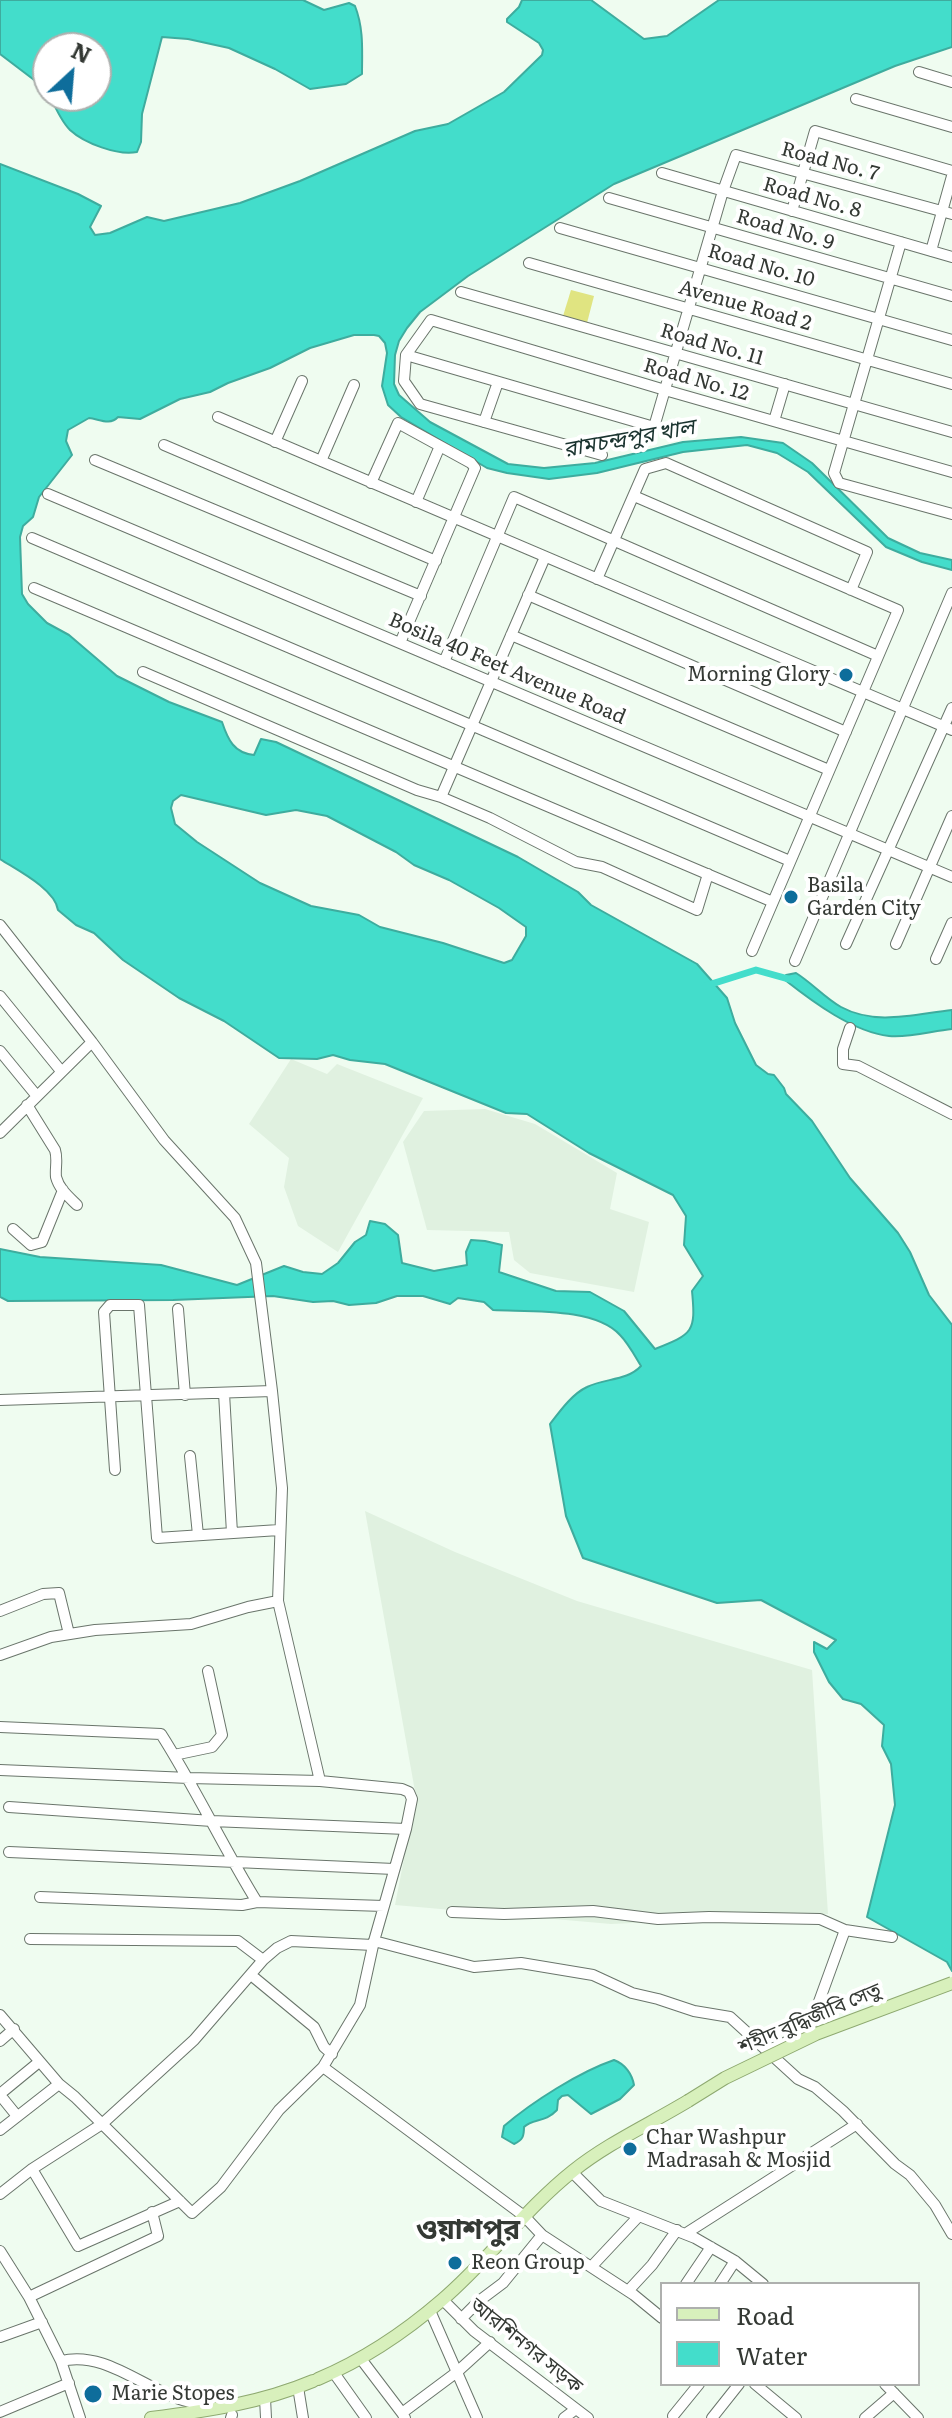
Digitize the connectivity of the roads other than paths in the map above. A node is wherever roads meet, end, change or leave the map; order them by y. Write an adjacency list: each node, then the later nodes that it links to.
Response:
1 (919, 72): 2 (street)
2 (952, 82)
3 (856, 99): 4 (street)
4 (952, 127)
5 (804, 172): 7 (street); 8 (street, Road No. 7); 10 (street); 11 (street, Road No. 7)
6 (662, 173): 8 (street, Road No. 8)
7 (952, 173): 11 (street)
8 (723, 191): 10 (street, Road No. 8); 13 (street)
9 (609, 198): 13 (street, Road No. 9)
10 (792, 211): 14 (street, Road No. 8)
11 (947, 213): 15 (street)
12 (560, 228): 18 (street, Road No. 10)
13 (713, 228): 18 (street); 19 (street, Road No. 9)
14 (901, 242): 15 (street, Road No. 8); 19 (street)
15 (931, 251): 16 (street, Road No. 8)
16 (952, 257)
17 (529, 263): 22 (street, Avenue Road 2)
18 (701, 268): 22 (street); 23 (street, Road No. 10)
19 (890, 278): 21 (street, Road No. 9); 23 (street)
20 (461, 292): 25 (street, Road No. 11)
21 (952, 296)
22 (689, 309): 25 (street); 27 (street, Avenue Road 2)
23 (879, 318): 24 (street, Road No. 10); 27 (street)
24 (952, 340)
25 (676, 353): 30 (street, Road No. 11); 33 (street)
26 (406, 355): 29 (street); 33 (street, Road No. 12); 37 (street)
27 (867, 360): 31 (street, Avenue Road 2); 34 (street)
28 (302, 381): 40 (street)
29 (498, 382): 33 (street); 37 (street)
30 (785, 384): 34 (street, Road No. 11); 36 (street)
31 (952, 384)
32 (354, 385): 45 (street)
33 (665, 390): 36 (street, Road No. 12)
34 (854, 404): 38 (street, Road No. 11); 39 (street)
35 (218, 417): 40 (street)
36 (774, 421): 39 (street, Road No. 12)
37 (484, 422): 43 (street)
38 (952, 432)
39 (843, 441): 46 (street, Road No. 12); 51 (street)
40 (275, 442): 45 (street)
41 (164, 445): 57 (street)
42 (440, 446): 47 (street); 50 (street); 52 (street)
43 (602, 455)
44 (95, 460): 63 (street)
45 (321, 461): 47 (street)
46 (952, 472)
47 (371, 483): 50 (street)
48 (48, 494): 65 (street, Bosila 40 Feet Avenue Road)
49 (634, 496): 55 (street); 60 (street); 60 (street)
50 (416, 502): 52 (street)
51 (952, 514)
52 (454, 518): 53 (street); 57 (street)
53 (498, 537): 55 (street); 56 (street); 67 (street)
54 (32, 538): 73 (street)
55 (614, 540): 58 (street); 66 (street)
56 (545, 557): 58 (street); 62 (street)
57 (436, 561): 63 (street)
58 (597, 579): 70 (street)
59 (34, 588): 76 (street)
60 (851, 590): 66 (street)
61 (952, 593): 72 (street)
62 (528, 595): 64 (street); 75 (street)
63 (421, 596): 65 (street)
64 (511, 635): 69 (street); 77 (street)
65 (400, 643): 67 (street, Bosila 40 Feet Avenue Road)
66 (878, 656): 70 (street)
67 (444, 662): 69 (street, Bosila 40 Feet Avenue Road)
68 (143, 672): 78 (street)
69 (490, 682): 73 (street); 80 (street, Bosila 40 Feet Avenue Road)
70 (863, 692): 72 (street); 75 (street)
71 (952, 708): 74 (street)
72 (902, 709): 74 (street); 81 (street)
73 (472, 725): 76 (street); 83 (street)
74 (948, 728): 82 (street)
75 (846, 732): 77 (street)
76 (454, 765): 78 (street); 85 (street)
77 (829, 770): 80 (street)
78 (441, 797): 85 (street)
79 (952, 816): 84 (street)
80 (809, 817): 81 (street, Bosila 40 Feet Avenue Road); 83 (street)
81 (849, 834): 82 (street, Bosila 40 Feet Avenue Road); 94 (street)
82 (888, 850): 84 (street, Bosila 40 Feet Avenue Road); 90 (street)
83 (790, 861): 87 (street)
84 (930, 868): 86 (street, Bosila 40 Feet Avenue Road); 91 (street)
85 (708, 874): 87 (street)
86 (952, 877)
87 (773, 902): 92 (street)
88 (952, 923): 93 (street)
89 (0, 925): 97 (street)
90 (846, 944)
91 (896, 944)
92 (752, 951)
93 (936, 959)
94 (795, 961)
95 (0, 996): 99 (street)
96 (850, 1028): 102 (street)
97 (92, 1042): 99 (street); 108 (street)
98 (0, 1051): 100 (street)
99 (61, 1071): 100 (street)
100 (36, 1095): 101 (street)
101 (27, 1105): 103 (street); 104 (street)
102 (952, 1114)
103 (2, 1126)
104 (63, 1190): 105 (street); 106 (street)
105 (77, 1205)
106 (13, 1229)
107 (178, 1309): 110 (street)
108 (272, 1391): 109 (street); 116 (street)
109 (224, 1393): 110 (street); 117 (street)
110 (185, 1395): 111 (street)
111 (148, 1396): 112 (street); 112 (street); 118 (street)
112 (111, 1397): 113 (street); 115 (street)
113 (0, 1400)
114 (190, 1456): 118 (street)
115 (115, 1470)
116 (279, 1530): 117 (street); 119 (street)
117 (232, 1533): 118 (street)
118 (198, 1535)
119 (278, 1601): 121 (street); 128 (street)
120 (0, 1611): 121 (street)
121 (69, 1634): 122 (street)
122 (0, 1655)
123 (208, 1671): 125 (street)
124 (0, 1727): 125 (street)
125 (174, 1755): 127 (street)
126 (0, 1770): 127 (street)
127 (189, 1778): 128 (street); 130 (street)
128 (320, 1781): 131 (street)
129 (9, 1807): 130 (street)
130 (212, 1821): 131 (street); 133 (street)
131 (406, 1829): 134 (street)
132 (9, 1852): 133 (street)
133 (232, 1861): 134 (street); 136 (street)
134 (394, 1869): 137 (street)
135 (40, 1897): 136 (street)
136 (257, 1902): 137 (street)
137 (384, 1906): 142 (street)
138 (452, 1912): 139 (street)
139 (845, 1930): 140 (street); 149 (street)
140 (892, 1937)
141 (30, 1939): 143 (street)
142 (374, 1943): 143 (street); 149 (street); 150 (street)
143 (263, 1960): 144 (street)
144 (251, 1975): 150 (street); 156 (street)
145 (952, 1983): 160 (main road, শহীদ বুদ্ধিজীবি সেতু, bridge)
146 (0, 2015): 147 (street)
147 (14, 2029): 148 (street); 151 (street)
148 (0, 2041)
149 (769, 2050): 157 (street)
150 (332, 2054): 152 (street)
151 (39, 2062): 153 (street); 154 (street)
152 (323, 2067): 162 (street); 164 (street)
153 (59, 2084): 155 (street); 156 (street)
154 (0, 2095): 155 (street)
155 (17, 2116): 158 (street)
156 (102, 2124): 159 (street); 162 (street)
157 (857, 2124): 166 (street); 167 (street)
158 (0, 2130)
159 (32, 2169): 161 (street); 163 (street)
160 (572, 2172): 164 (main road, শহীদ বুদ্ধিজীবি সেতু); 165 (street)
161 (0, 2194)
162 (180, 2201): 163 (street)
163 (152, 2212): 177 (street)
164 (524, 2216): 168 (street); 178 (main road, শহীদ বুদ্ধিজীবি সেতু)
165 (638, 2217): 166 (street); 172 (street)
166 (681, 2232): 169 (street); 176 (street)
167 (952, 2234)
168 (542, 2235): 172 (street); 181 (street)
169 (711, 2247): 171 (street); 173 (street)
170 (2, 2258): 177 (street)
171 (735, 2261): 174 (street); 175 (street)
172 (592, 2266): 176 (street)
173 (687, 2282)
174 (721, 2282)
175 (761, 2282)
176 (628, 2291): 180 (street)
177 (29, 2297): 182 (street)
178 (443, 2300): 181 (street, আরশিনগর সড়ক); 185 (main road, শহীদ বুদ্ধিজীবি সেতু)
179 (431, 2313): 187 (street)
180 (660, 2315)
181 (461, 2319): 184 (street, আরশিনগর সড়ক)
182 (42, 2322): 183 (street); 186 (street)
183 (0, 2337)
184 (490, 2342): 187 (street); 198 (street, আরশিনগর সড়ক)
185 (361, 2359): 188 (main road, শহীদ বুদ্ধিজীবি সেতু); 201 (street)
186 (61, 2361): 189 (street); 197 (street)
187 (457, 2372): 201 (street); 208 (street)
188 (334, 2373): 194 (main road, শহীদ বুদ্ধিজীবি সেতু); 207 (street)
189 (69, 2383): 199 (street); 203 (street)
190 (697, 2386): 202 (street)
191 (737, 2386): 211 (street)
192 (757, 2386): 212 (street)
193 (887, 2386): 195 (street)
194 (298, 2387): 196 (main road, শহীদ বুদ্ধিজীবি সেতু); 206 (street)
195 (894, 2393): 213 (street); 214 (street)
196 (265, 2398): 197 (main road, শহীদ বুদ্ধিজীবি সেতু); 205 (street)
197 (217, 2409): 200 (main road, শহীদ বুদ্ধিজীবি সেতু)
198 (576, 2409): 209 (street); 210 (street, আরশিনগর সড়ক)
199 (0, 2412)
200 (177, 2416): 204 (main road, শহীদ বুদ্ধিজীবি সেতু)
201 (404, 2416)
202 (673, 2416)
203 (80, 2418)
204 (151, 2418)
205 (266, 2418)
206 (303, 2418)
207 (366, 2418)
208 (477, 2418)
209 (564, 2418)
210 (588, 2418)
211 (712, 2418)
212 (796, 2418)
213 (865, 2418)
214 (918, 2418)

